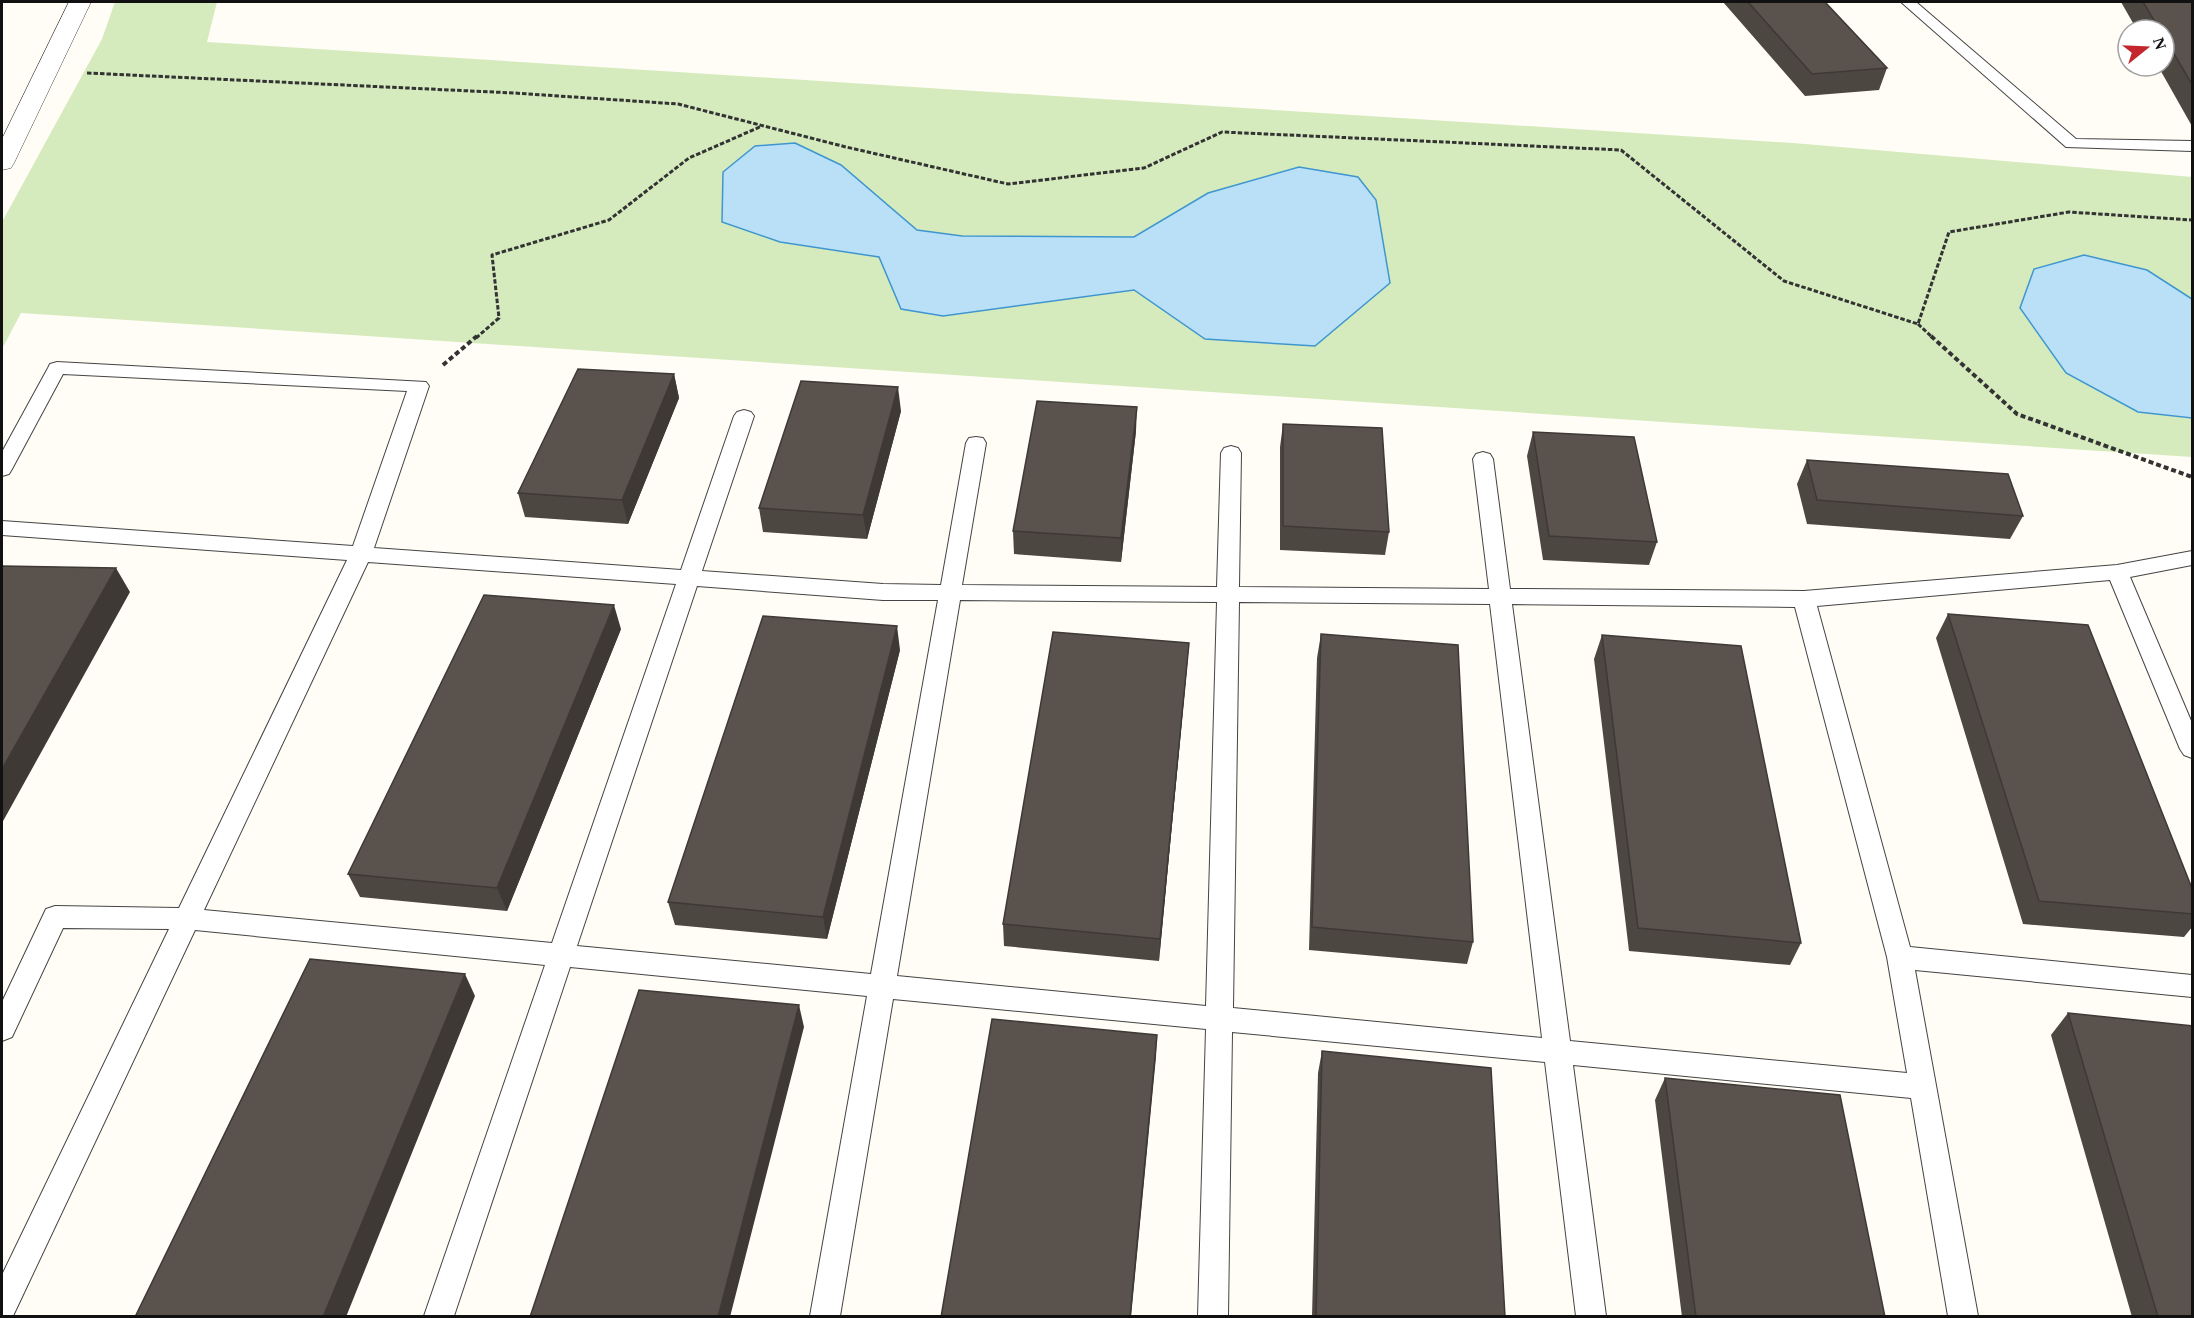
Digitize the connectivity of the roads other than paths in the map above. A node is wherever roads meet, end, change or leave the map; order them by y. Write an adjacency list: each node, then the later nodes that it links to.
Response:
1 (80, 2): 4 (street)
2 (1908, 2): 3 (lane)
3 (2193, 146)
4 (2, 163)
5 (744, 416): 14 (lane)
6 (976, 443): 15 (lane)
7 (1231, 453): 16 (lane)
8 (1483, 459): 17 (lane)
9 (2, 469): 11 (lane)
10 (2, 528): 11 (lane)
11 (361, 554): 14 (lane); 20 (lane)
12 (2193, 558): 13 (lane)
13 (2116, 572): 18 (lane); 19 (lane)
14 (689, 578): 15 (lane); 21 (lane)
15 (950, 592): 16 (lane); 23 (lane)
16 (1228, 595): 17 (lane); 25 (lane)
17 (1500, 597): 18 (lane); 27 (lane)
18 (1804, 599): 22 (lane)
19 (2193, 749)
20 (187, 919): 21 (lane); 26 (lane); 29 (lane)
21 (561, 955): 23 (lane); 30 (lane)
22 (1900, 957): 24 (lane); 28 (lane)
23 (882, 986): 25 (lane); 31 (lane)
24 (2193, 986)
25 (1219, 1019): 27 (lane); 32 (lane)
26 (2, 1029)
27 (1558, 1052): 28 (lane); 33 (lane)
28 (1923, 1087): 34 (lane)
29 (2, 1307)
30 (438, 1317)
31 (825, 1317)
32 (1213, 1317)
33 (1592, 1317)
34 (1963, 1317)

